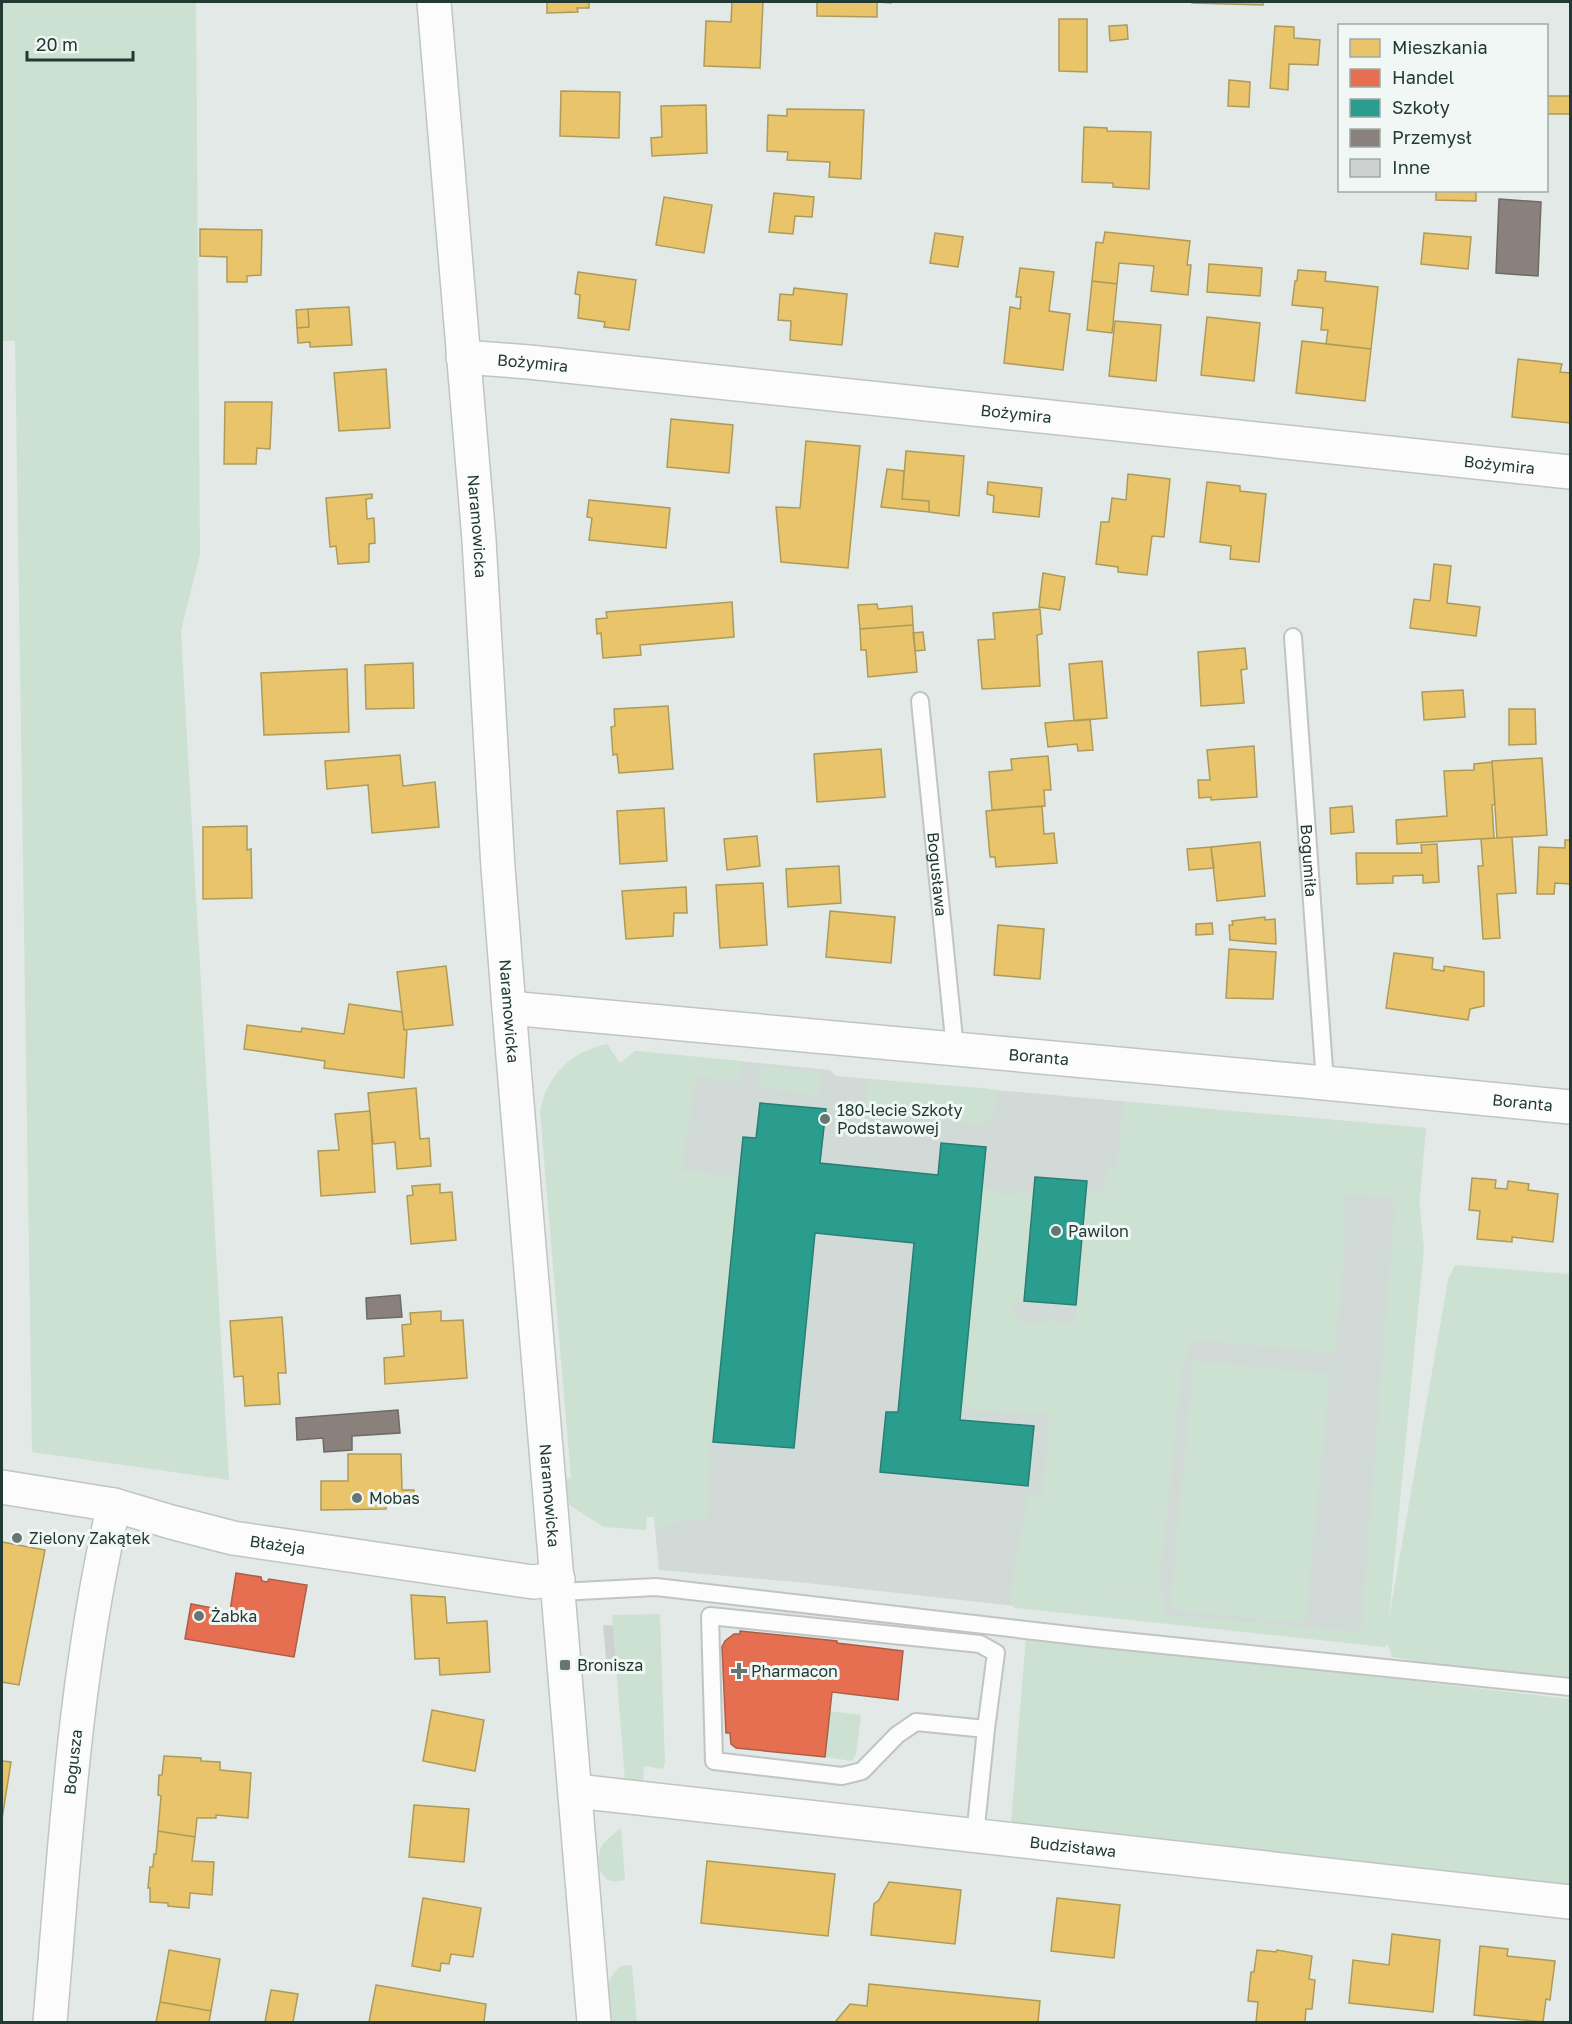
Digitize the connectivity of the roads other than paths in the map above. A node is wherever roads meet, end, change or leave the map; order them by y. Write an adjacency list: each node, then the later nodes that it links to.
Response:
1 (434, 2): 2 (street, Naramowicka)
2 (464, 357): 3 (street, Bożymira); 6 (street, Naramowicka)
3 (1570, 472)
4 (1293, 637): 8 (lane, Bogumiła)
5 (920, 701): 7 (lane, Bogusława)
6 (508, 1008): 7 (street, Boranta); 12 (street, Naramowicka)
7 (955, 1049): 8 (street, Boranta)
8 (1325, 1083): 9 (street, Boranta)
9 (1570, 1107)
10 (2, 1487): 11 (street, Błażeja)
11 (114, 1505): 12 (street, Błażeja); 18 (street, Bogusza)
12 (558, 1585): 13 (lane); 15 (street, Naramowicka)
13 (1570, 1687)
14 (986, 1729): 14 (lane); 16 (lane)
15 (576, 1791): 16 (street, Budzisława); 19 (street, Naramowicka)
16 (975, 1836): 17 (street, Budzisława)
17 (1570, 1902)
18 (50, 2022)
19 (594, 2022)

